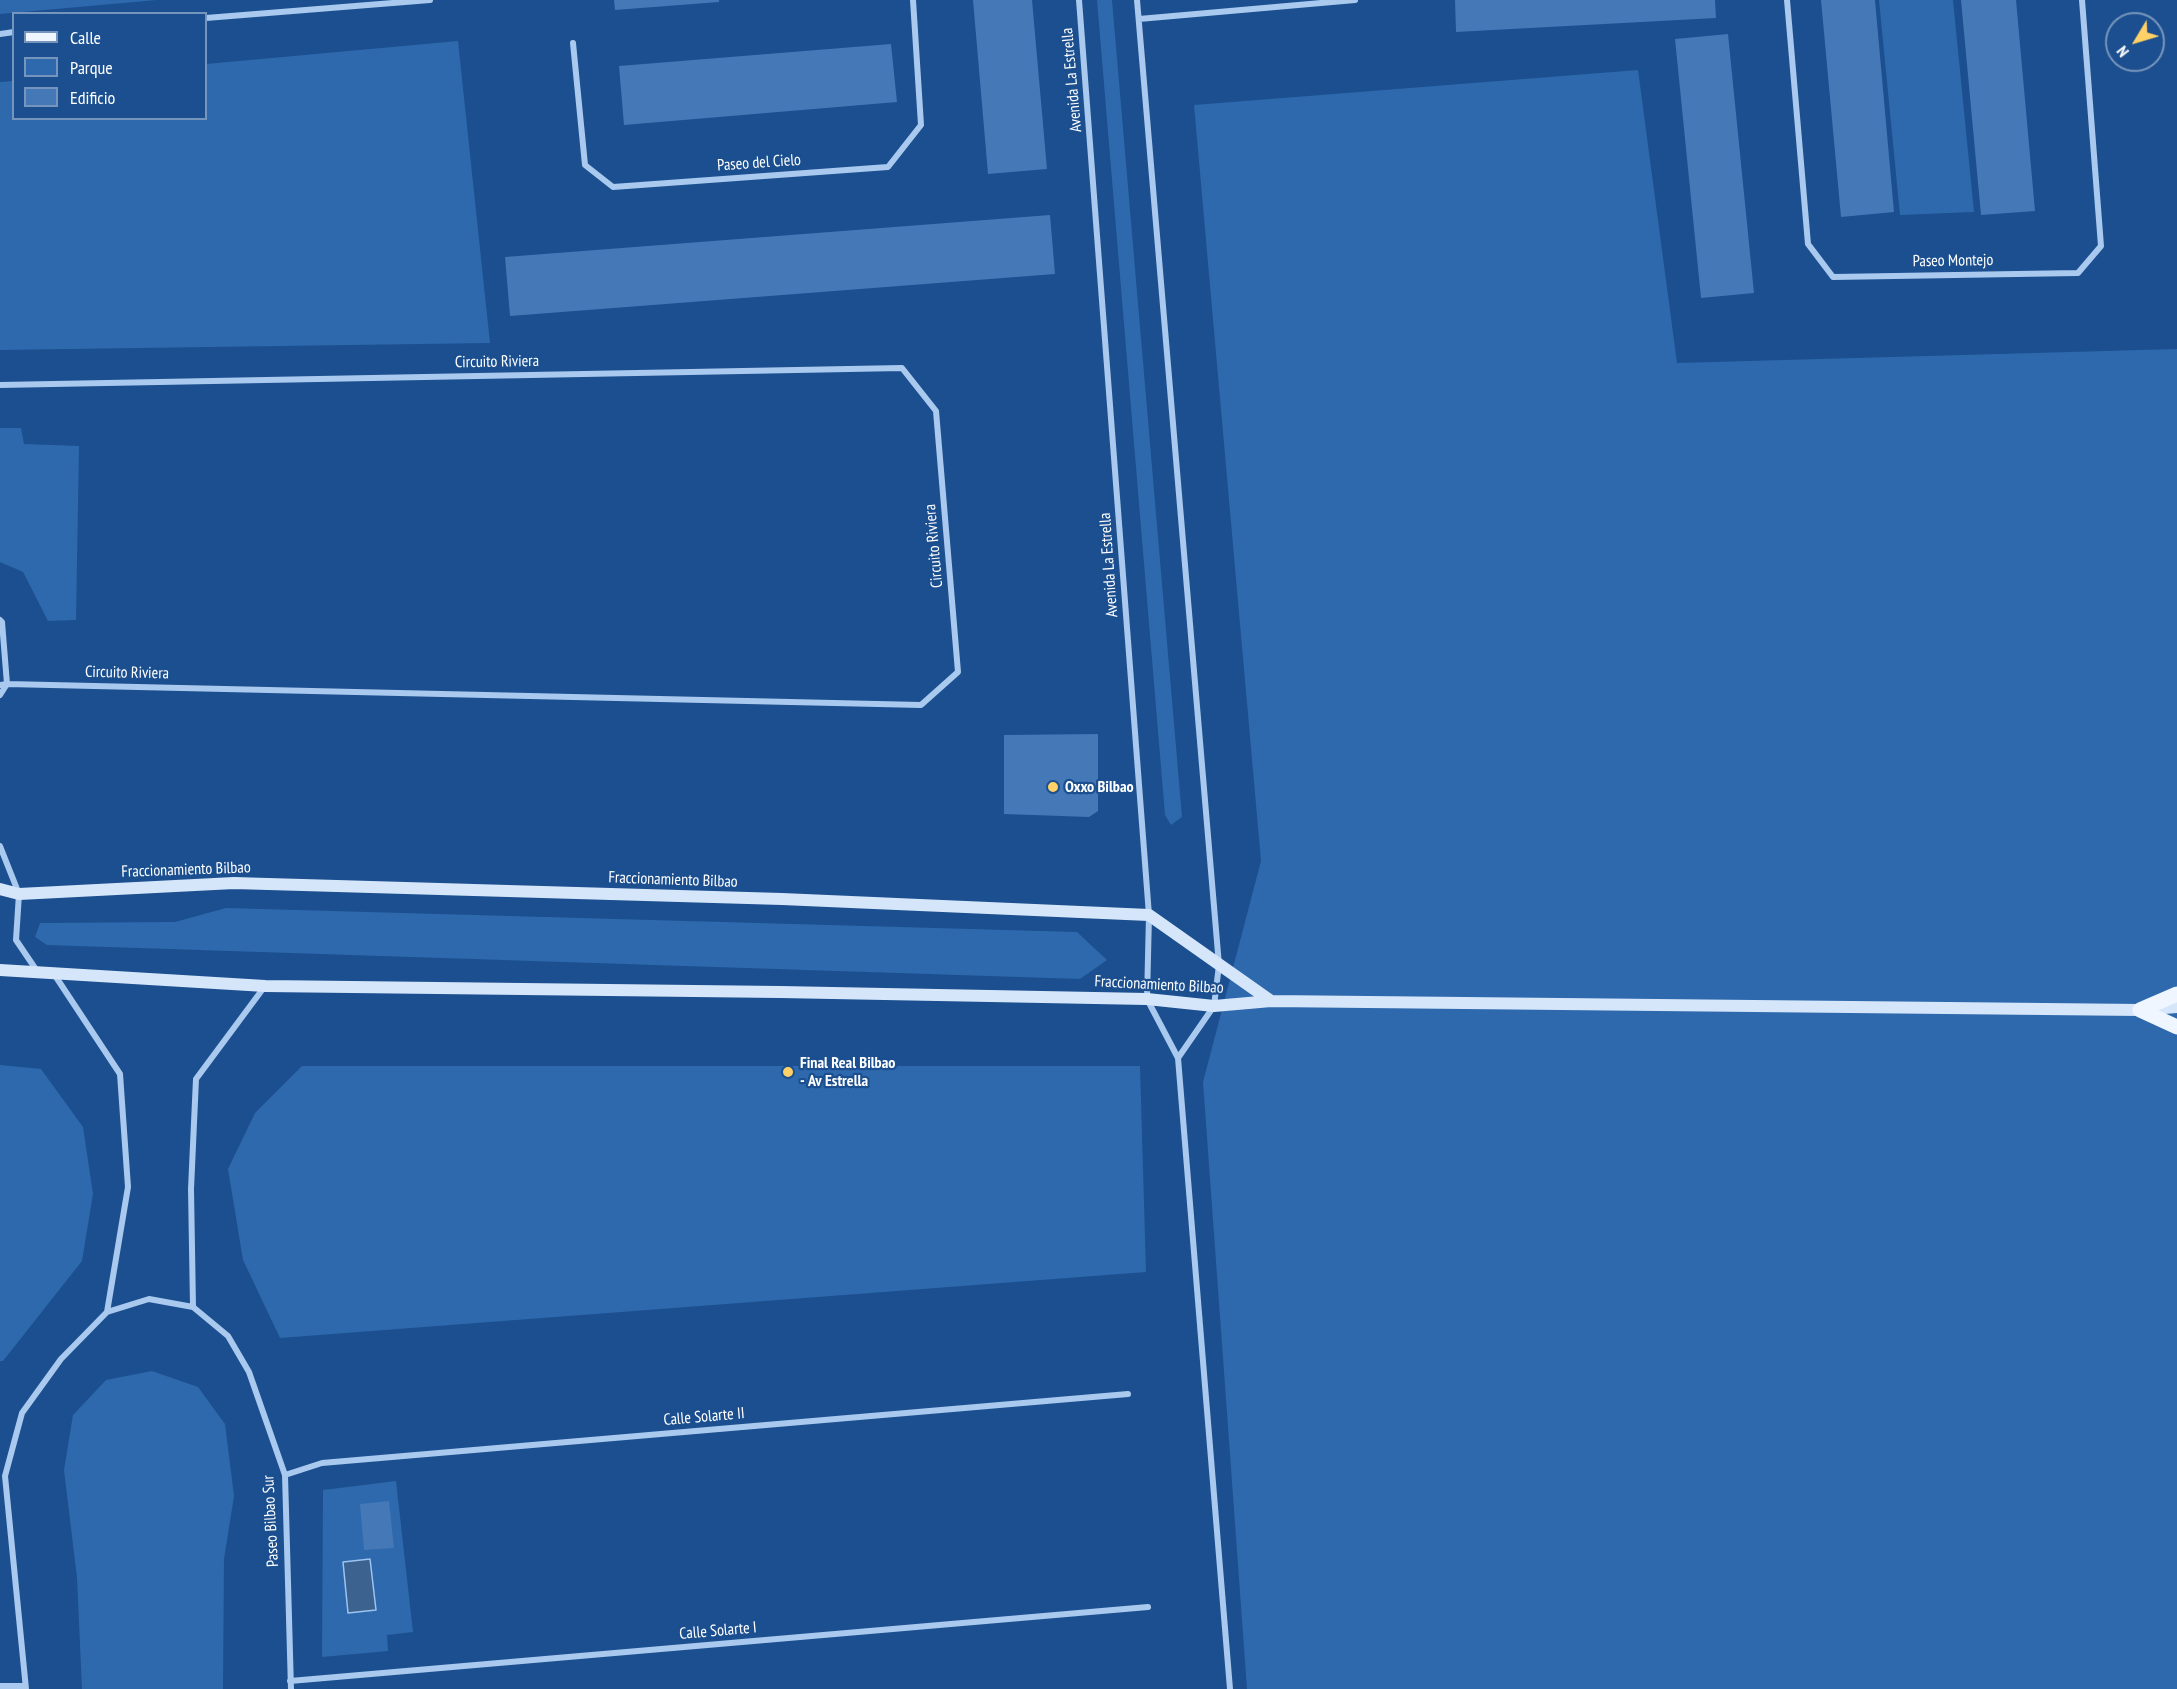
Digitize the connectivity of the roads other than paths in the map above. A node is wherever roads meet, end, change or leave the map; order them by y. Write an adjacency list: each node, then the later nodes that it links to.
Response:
1 (430, 0): 8 (street)
2 (913, 0): 10 (street, Paseo del Cielo)
3 (1079, 0): 18 (street, Avenida La Estrella)
4 (1137, 0): 9 (street)
5 (1355, 0): 9 (street)
6 (1787, 0): 7 (street, Paseo Montejo)
7 (2082, 0)
8 (207, 18)
9 (1139, 20): 19 (street)
10 (573, 43)
11 (0, 385): 13 (street, Circuito Riviera)
12 (0, 620): 13 (street)
13 (4, 685): 14 (street)
14 (0, 695)
15 (0, 846): 17 (street)
16 (0, 890): 17 (main road, Fraccionamiento Bilbao)
17 (19, 894): 18 (main road, Fraccionamiento Bilbao); 21 (street)
18 (1149, 915): 19 (main road, Fraccionamiento Bilbao); 25 (street, Avenida La Estrella)
19 (1219, 965): 26 (main road, Fraccionamiento Bilbao); 27 (street)
20 (0, 970): 21 (main road, Fraccionamiento Bilbao)
21 (39, 974): 22 (main road, Fraccionamiento Bilbao)
22 (54, 974): 23 (main road, Fraccionamiento Bilbao); 33 (street)
23 (265, 986): 25 (main road, Fraccionamiento Bilbao); 32 (street)
24 (2177, 994): 29 (main road)
25 (1147, 999): 27 (main road, Fraccionamiento Bilbao); 31 (street, Avenida La Estrella)
26 (1270, 1001): 27 (main road, Fraccionamiento Bilbao); 29 (main road)
27 (1214, 1006): 31 (street)
28 (2177, 1007): 29 (main road)
29 (2140, 1010): 30 (main road)
30 (2177, 1027)
31 (1178, 1058): 42 (street)
32 (193, 1307): 33 (street); 35 (street, Paseo Bilbao Sur)
33 (107, 1311): 36 (street)
34 (1128, 1394): 35 (street, Calle Solarte II)
35 (285, 1475): 38 (street, Paseo Bilbao Sur)
36 (2, 1476): 40 (street)
37 (1148, 1607): 38 (street, Calle Solarte I)
38 (290, 1681): 41 (street, Paseo Bilbao Sur)
39 (0, 1686): 40 (street)
40 (26, 1687)
41 (291, 1689)
42 (1230, 1689)

